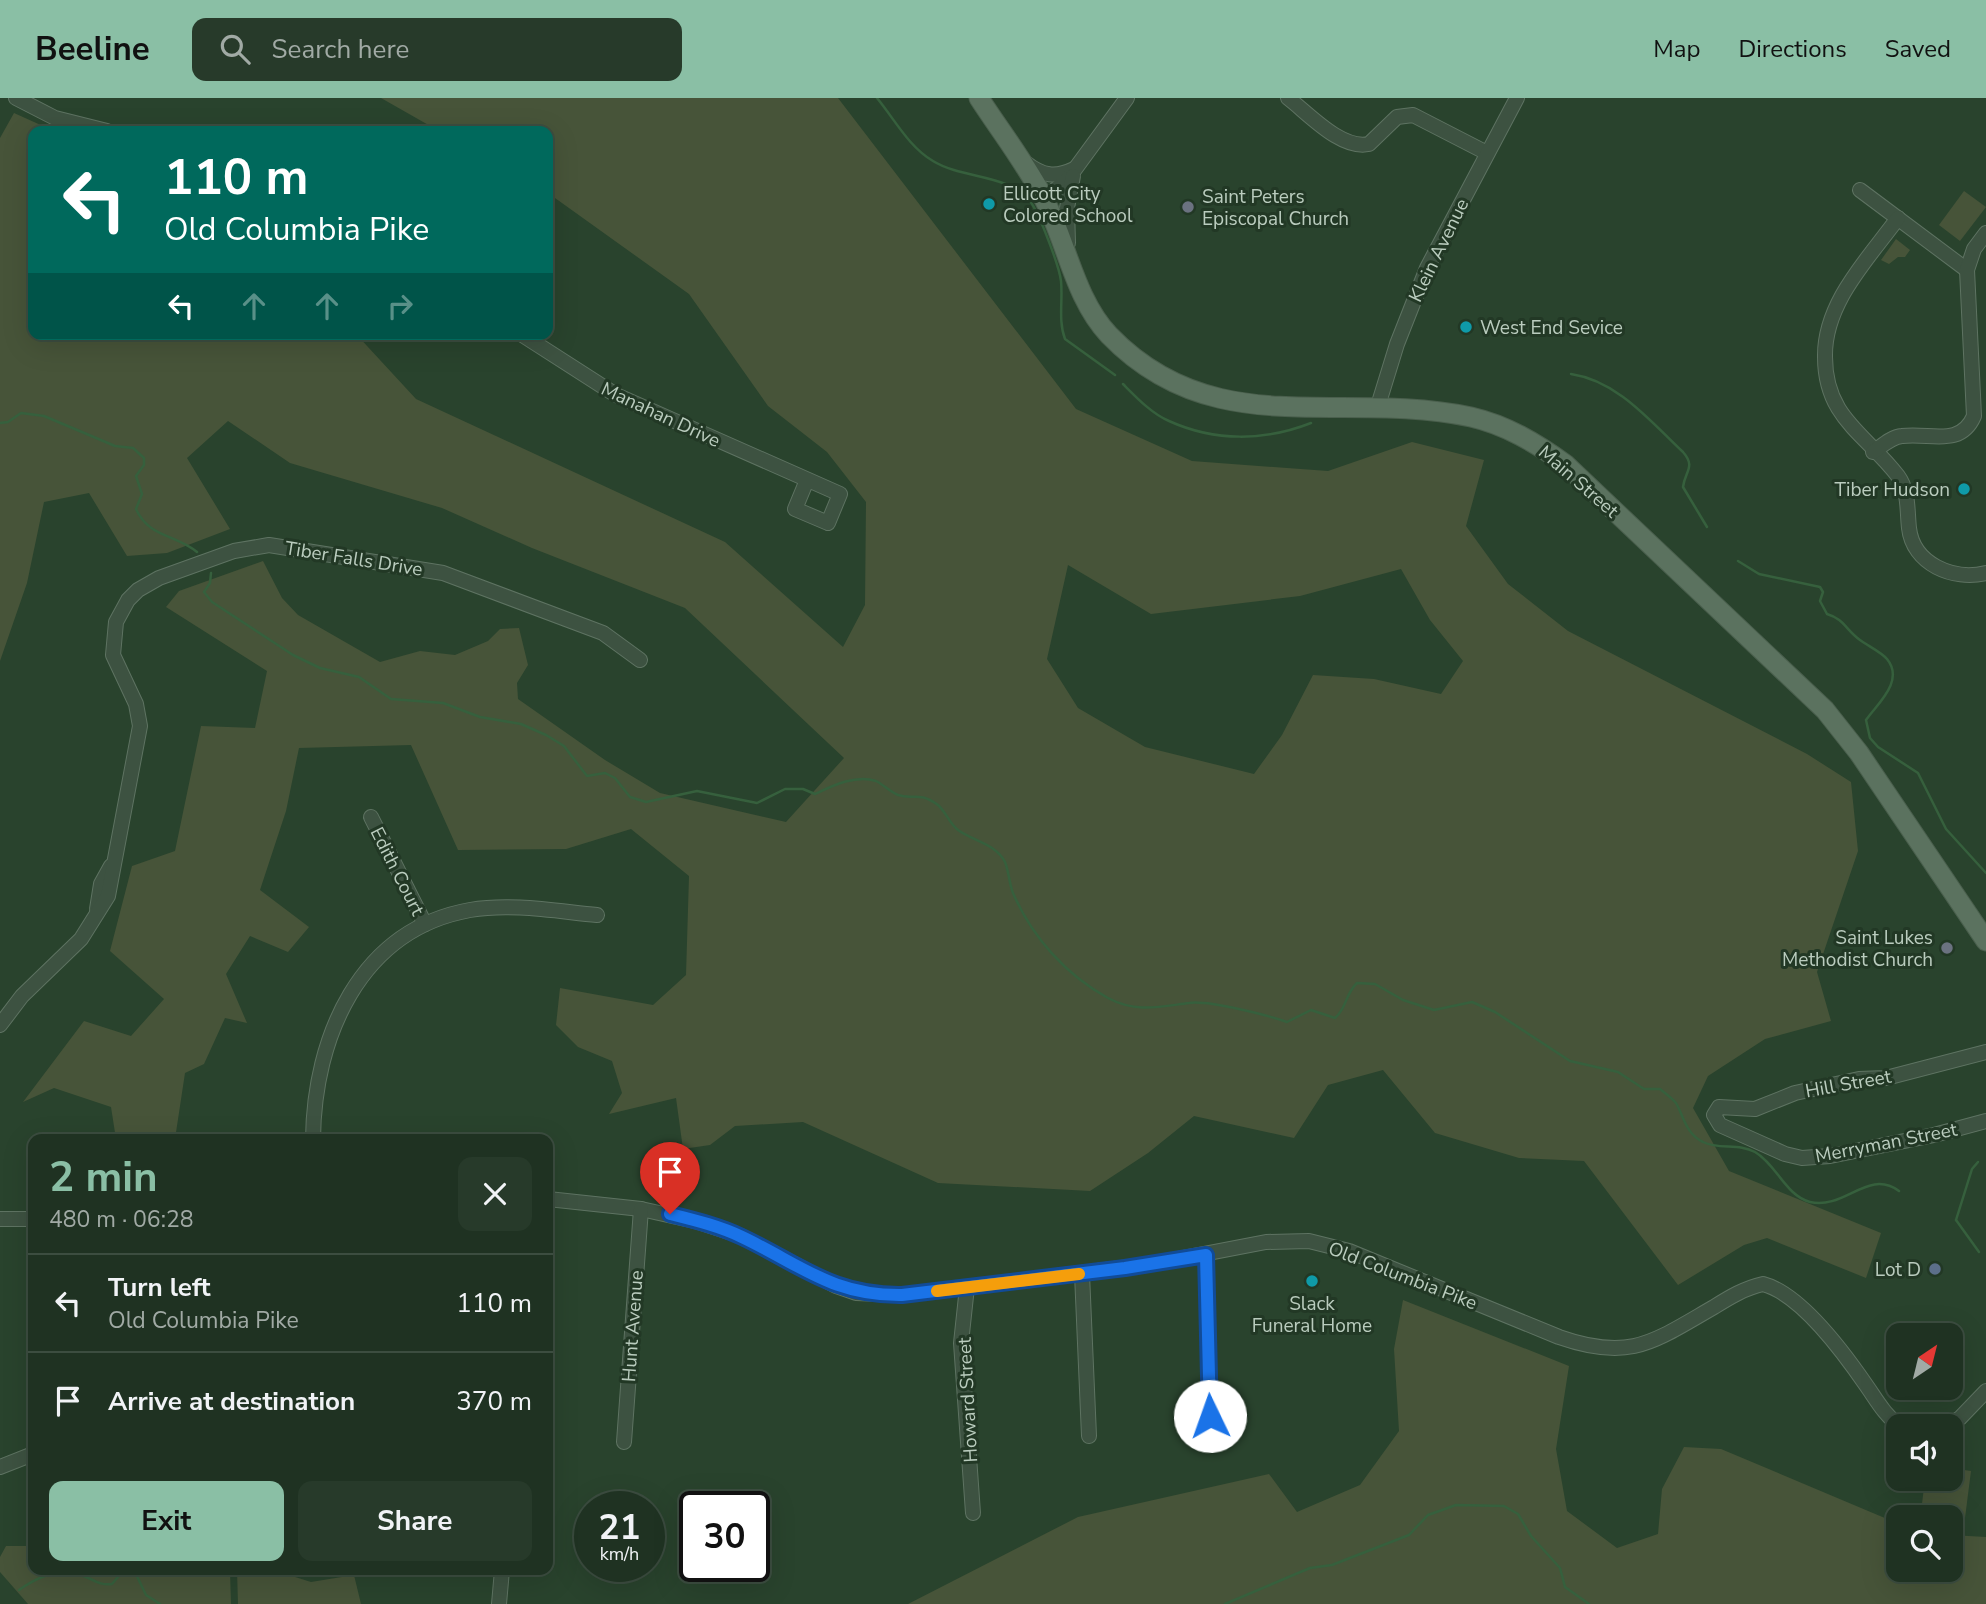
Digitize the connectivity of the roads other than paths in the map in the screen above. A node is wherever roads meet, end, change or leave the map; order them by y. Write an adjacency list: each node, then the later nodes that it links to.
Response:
1 (16, 98): 6 (street)
2 (979, 98): 8 (main road, Main Street)
3 (1127, 98): 9 (street)
4 (1288, 98): 7 (street)
5 (1517, 98): 7 (street, Klein Avenue)
6 (87, 126)
7 (1487, 152): 17 (street, Klein Avenue)
8 (1018, 158): 9 (street); 11 (main road, Main Street)
9 (1076, 168): 11 (street); 14 (street)
10 (1860, 190): 12 (street)
11 (1044, 199): 14 (main road, Main Street)
12 (1898, 218): 15 (street); 18 (street)
13 (1986, 233): 15 (street)
14 (1074, 270): 17 (main road, Main Street)
15 (1967, 270): 18 (street)
16 (530, 340): 19 (street, Manahan Drive)
17 (1377, 409): 24 (main road, Main Street)
18 (1873, 452): 20 (street)
19 (807, 480)
20 (1986, 573)
21 (640, 660): 27 (street, Tiber Falls Drive)
22 (372, 817): 25 (street, Edith Court)
23 (597, 915): 25 (street)
24 (1980, 917): 26 (main road, Main Street)
25 (425, 924): 31 (street)
26 (1986, 941)
27 (0, 1026)
28 (1986, 1052): 29 (street, Hill Street)
29 (1714, 1115): 30 (street, Merryman Street)
30 (1986, 1121)
31 (314, 1134)
32 (553, 1200): 33 (street, Old Columbia Pike)
33 (641, 1209): 38 (street, Old Columbia Pike); 44 (street, Hunt Avenue)
34 (0, 1219): 35 (street)
35 (28, 1219)
36 (1206, 1255): 37 (street, Old Columbia Pike); 40 (street, Old Columbia Pike); 42 (street)
37 (1082, 1274): 38 (street, Old Columbia Pike); 43 (street)
38 (967, 1287): 47 (street, Howard Street)
39 (1986, 1391): 41 (street)
40 (1888, 1414)
41 (1963, 1415)
42 (1210, 1416)
43 (1088, 1436)
44 (624, 1443)
45 (28, 1456): 46 (street)
46 (0, 1467)
47 (973, 1513)
48 (502, 1575): 49 (street)
49 (499, 1604)

